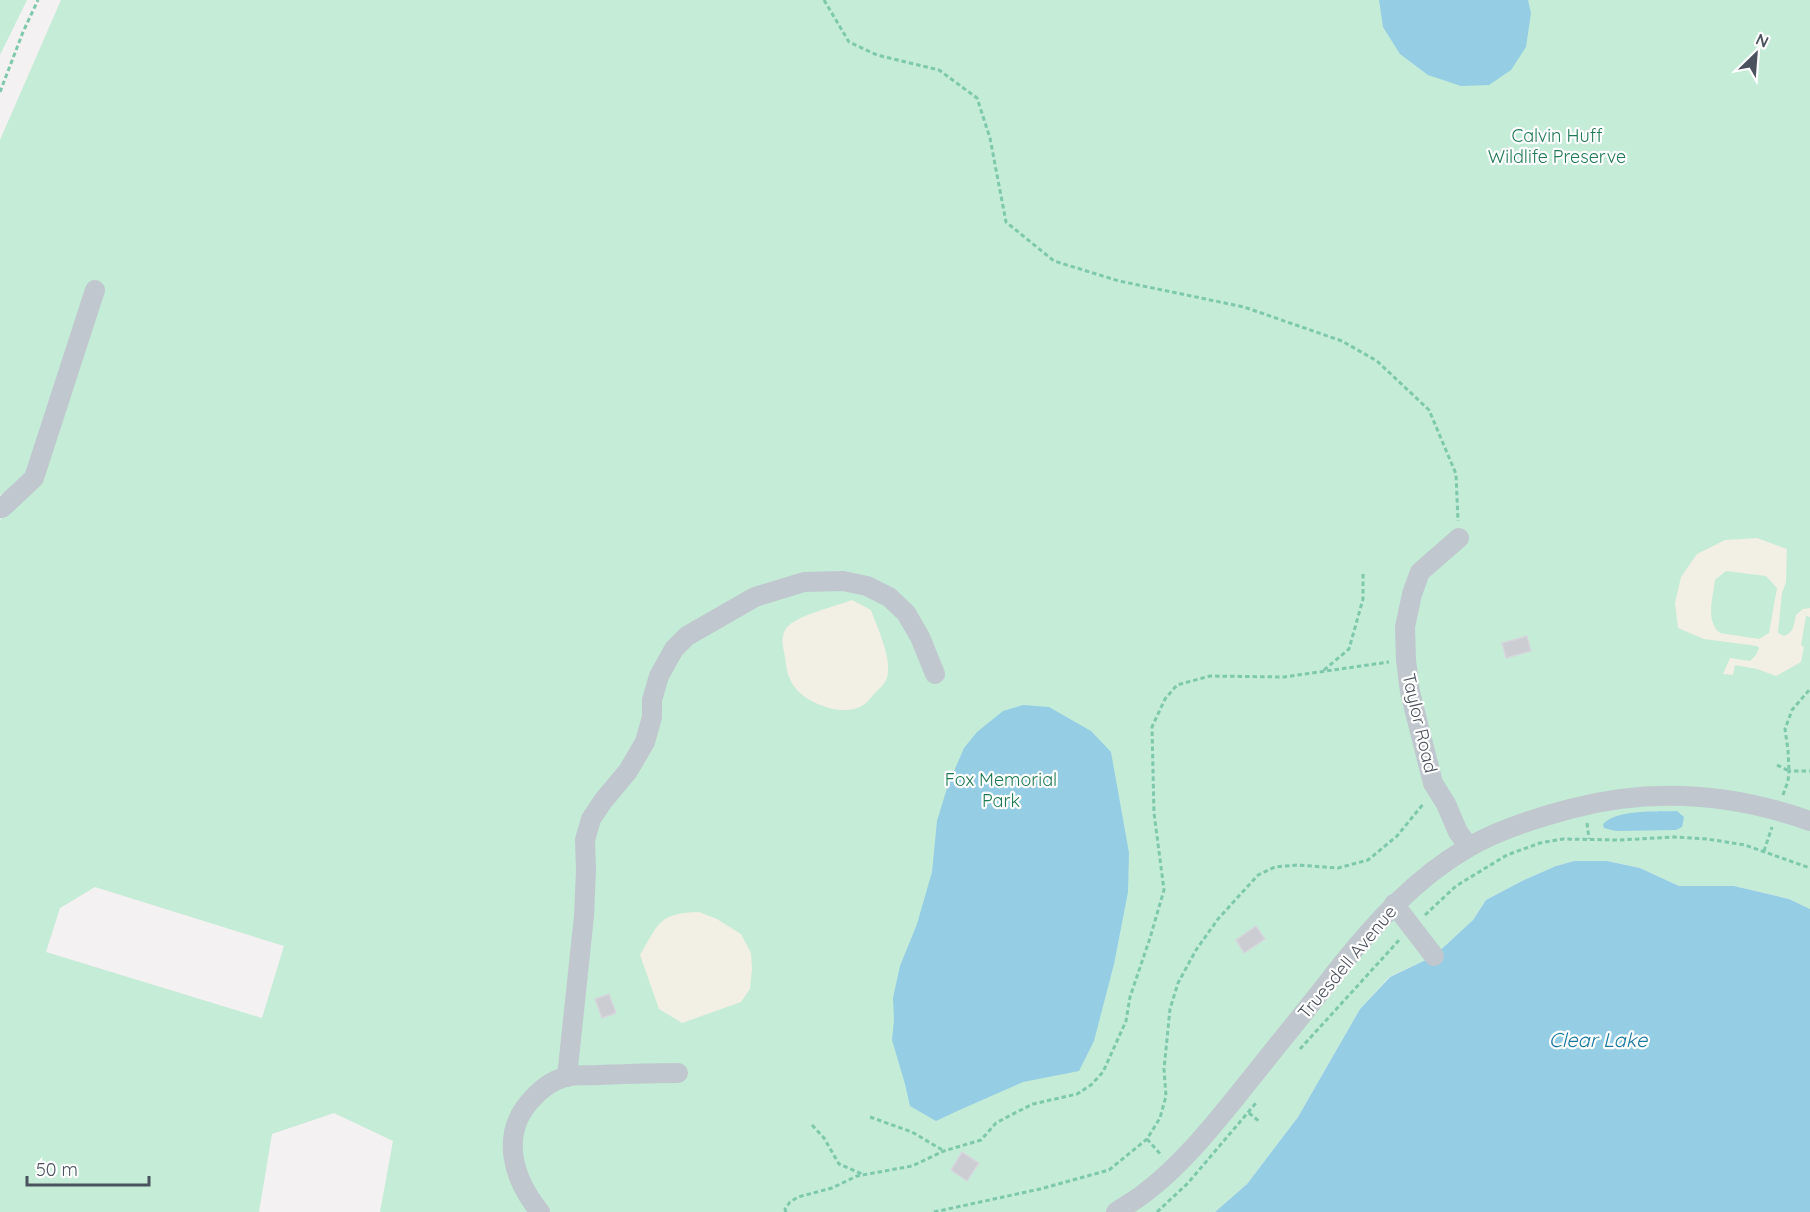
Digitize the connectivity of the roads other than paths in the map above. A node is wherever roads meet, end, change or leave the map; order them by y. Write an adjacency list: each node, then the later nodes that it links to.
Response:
1 (96, 290): 2 (street)
2 (1, 508)
3 (1459, 538): 6 (street, Taylor Road)
4 (935, 674): 10 (street)
5 (1810, 821): 6 (street, Truesdell Avenue)
6 (1469, 847): 7 (street, Truesdell Avenue)
7 (1394, 904): 8 (street); 12 (street, Truesdell Avenue)
8 (1434, 956)
9 (678, 1073): 10 (street)
10 (567, 1077): 11 (street)
11 (540, 1212)
12 (1116, 1212)

